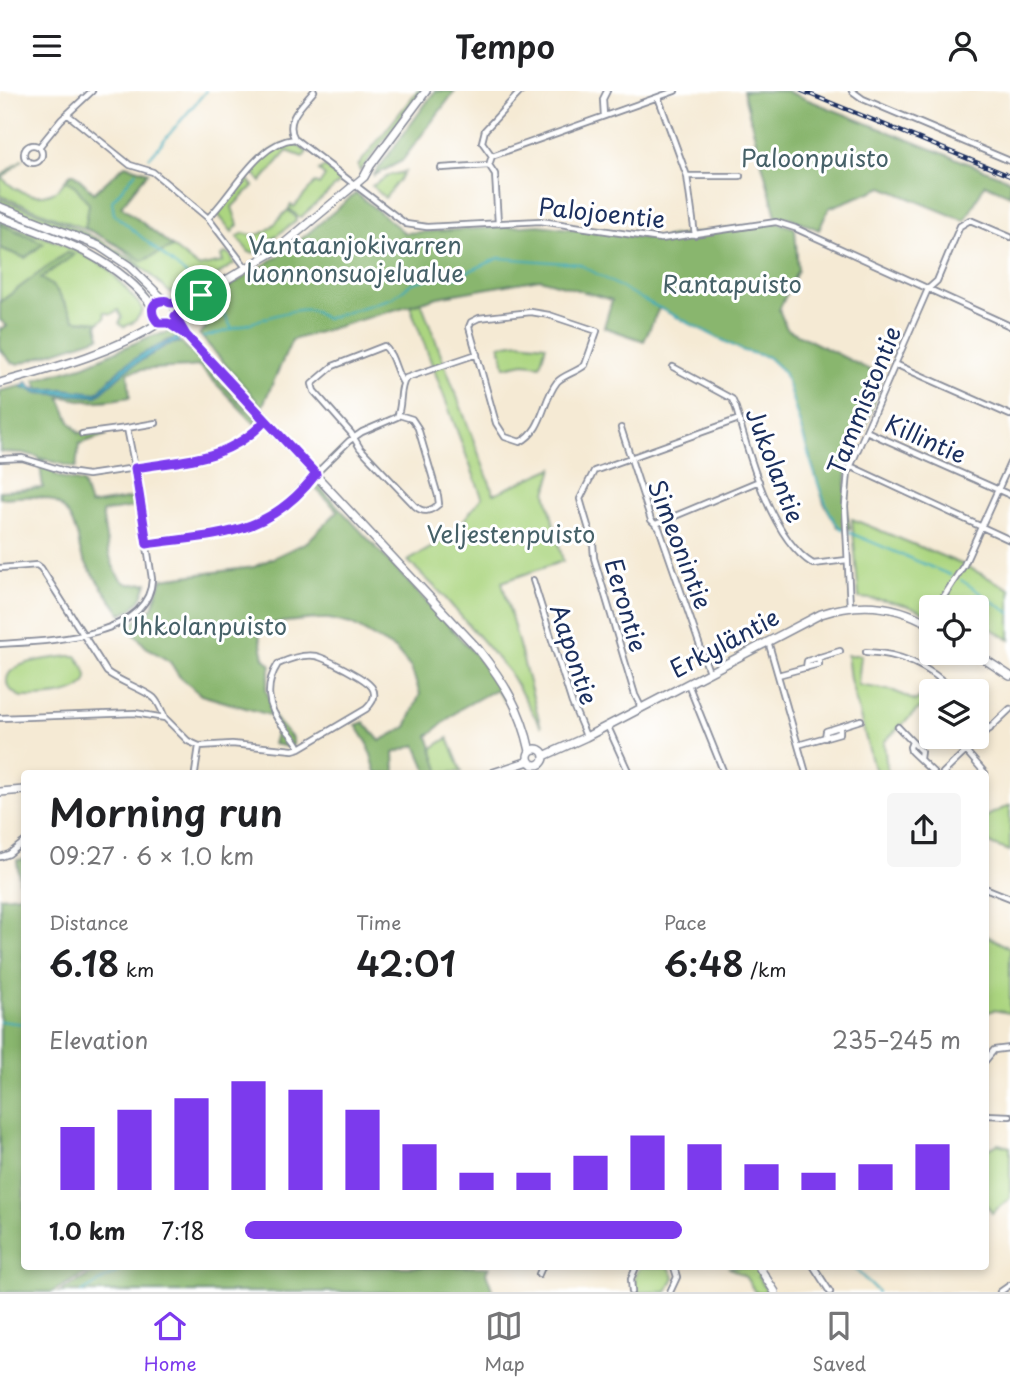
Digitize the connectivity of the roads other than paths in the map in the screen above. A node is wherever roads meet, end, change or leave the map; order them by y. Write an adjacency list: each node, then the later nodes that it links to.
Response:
1 (92, 91): 9 (street)
2 (314, 91): 11 (street)
3 (426, 91): 19 (street)
4 (521, 91): 13 (street)
5 (607, 91): 10 (street)
6 (675, 91): 8 (street)
7 (852, 91): 14 (street)
8 (658, 97): 10 (street); 17 (street)
9 (67, 114): 12 (street); 22 (street)
10 (604, 116): 13 (street)
11 (295, 139): 19 (street, Palojoentie); 22 (street)
12 (39, 147): 12 (street)
13 (492, 156): 15 (street)
14 (1010, 161)
15 (489, 165): 16 (street); 23 (street)
16 (441, 167)
17 (687, 176): 18 (street); 24 (street)
18 (740, 176)
19 (354, 185): 23 (street, Palojoentie); 26 (street)
20 (0, 207): 29 (street)
21 (0, 217): 30 (street)
22 (208, 218): 26 (street)
23 (498, 223): 24 (street, Palojoentie)
24 (695, 235): 27 (street, Palojoentie)
25 (1010, 237): 27 (street, Tammistontie)
26 (247, 269): 28 (street)
27 (928, 289): 34 (street, Palojoentie); 37 (street, Tammistontie)
28 (201, 295): 29 (street); 31 (street)
29 (168, 302): 30 (street); 31 (street)
30 (153, 307): 32 (street)
31 (175, 315): 33 (street); 35 (street)
32 (156, 319): 33 (street); 39 (street)
33 (168, 323): 35 (street)
34 (1010, 326)
35 (186, 335): 44 (street)
36 (477, 354): 36 (street); 40 (street)
37 (895, 364): 42 (street); 48 (street, Tammistontie)
38 (673, 367): 43 (street, Jukolantie)
39 (0, 383)
40 (403, 383): 41 (street); 50 (street)
41 (399, 415): 50 (street); 50 (street)
42 (1010, 415)
43 (739, 419): 51 (street, Eerontie); 57 (street, Jukolantie)
44 (265, 421): 55 (street); 56 (street)
45 (156, 423): 46 (street)
46 (127, 428): 49 (street); 55 (street)
47 (621, 428): 51 (street, Simeonintie)
48 (866, 431): 54 (street, Tammistontie); 58 (street, Killintie)
49 (82, 434)
50 (354, 437): 56 (street)
51 (630, 456): 60 (street, Simeonintie); 81 (street, Eerontie)
52 (0, 459): 55 (street)
53 (1010, 463): 58 (street)
54 (850, 466): 61 (street); 64 (street, Tammistontie)
55 (135, 468): 63 (street)
56 (316, 474): 63 (street); 93 (street)
57 (759, 481): 60 (street); 64 (street, Jukolantie)
58 (998, 489): 59 (street, Killintie); 61 (street)
59 (1010, 495)
60 (656, 524): 76 (street, Simeonintie)
61 (981, 527): 62 (street); 67 (street)
62 (1010, 540)
63 (147, 544): 70 (street)
64 (847, 560): 68 (street, Tammistontie)
65 (0, 568): 70 (street)
66 (533, 580): 89 (street, Aapontie)
67 (945, 595)
68 (850, 607): 69 (street, Erkyläntie); 71 (street, Erkyläntie)
69 (919, 618)
70 (84, 634): 72 (street); 84 (street)
71 (768, 641): 76 (street, Erkyläntie); 77 (street)
72 (0, 644)
73 (840, 651): 77 (street)
74 (866, 652): 79 (street)
75 (989, 662): 78 (street)
76 (709, 672): 80 (street, Erkyläntie)
77 (778, 675): 90 (street)
78 (1010, 675)
79 (940, 679)
80 (687, 683): 81 (street, Erkyläntie); 100 (street)
81 (641, 708): 86 (street, Erkyläntie)
82 (1010, 709): 88 (street)
83 (0, 718): 84 (street)
84 (165, 718): 91 (street)
85 (861, 720): 90 (street)
86 (607, 726): 89 (street, Erkyläntie); 99 (street)
87 (898, 727): 102 (street)
88 (989, 729)
89 (586, 737): 95 (street, Erkyläntie)
90 (798, 745): 101 (street)
91 (199, 746): 92 (street); 96 (street)
92 (300, 748): 92 (street)
93 (534, 750): 95 (street); 95 (street)
94 (966, 751): 103 (street); 104 (street)
95 (537, 761): 97 (street, Erkyläntie); 98 (street)
96 (195, 770)
97 (504, 770)
98 (540, 770)
99 (628, 770)
100 (723, 770)
101 (805, 770)
102 (931, 770)
103 (946, 770)
104 (982, 770)
105 (21, 790): 106 (street)
106 (0, 792)
107 (21, 844): 108 (street)
108 (0, 857)
109 (989, 890): 110 (street)
110 (1010, 898)
111 (1010, 1048): 112 (street)
112 (989, 1056)
113 (989, 1115): 114 (street)
114 (1010, 1116)
115 (541, 1270): 120 (street)
116 (635, 1270): 122 (street)
117 (675, 1270): 123 (street)
118 (761, 1270): 124 (street)
119 (816, 1270): 125 (street)
120 (539, 1274)
121 (1010, 1285): 126 (street)
122 (632, 1292)
123 (670, 1292)
124 (775, 1292)
125 (830, 1292)
126 (1000, 1292)

